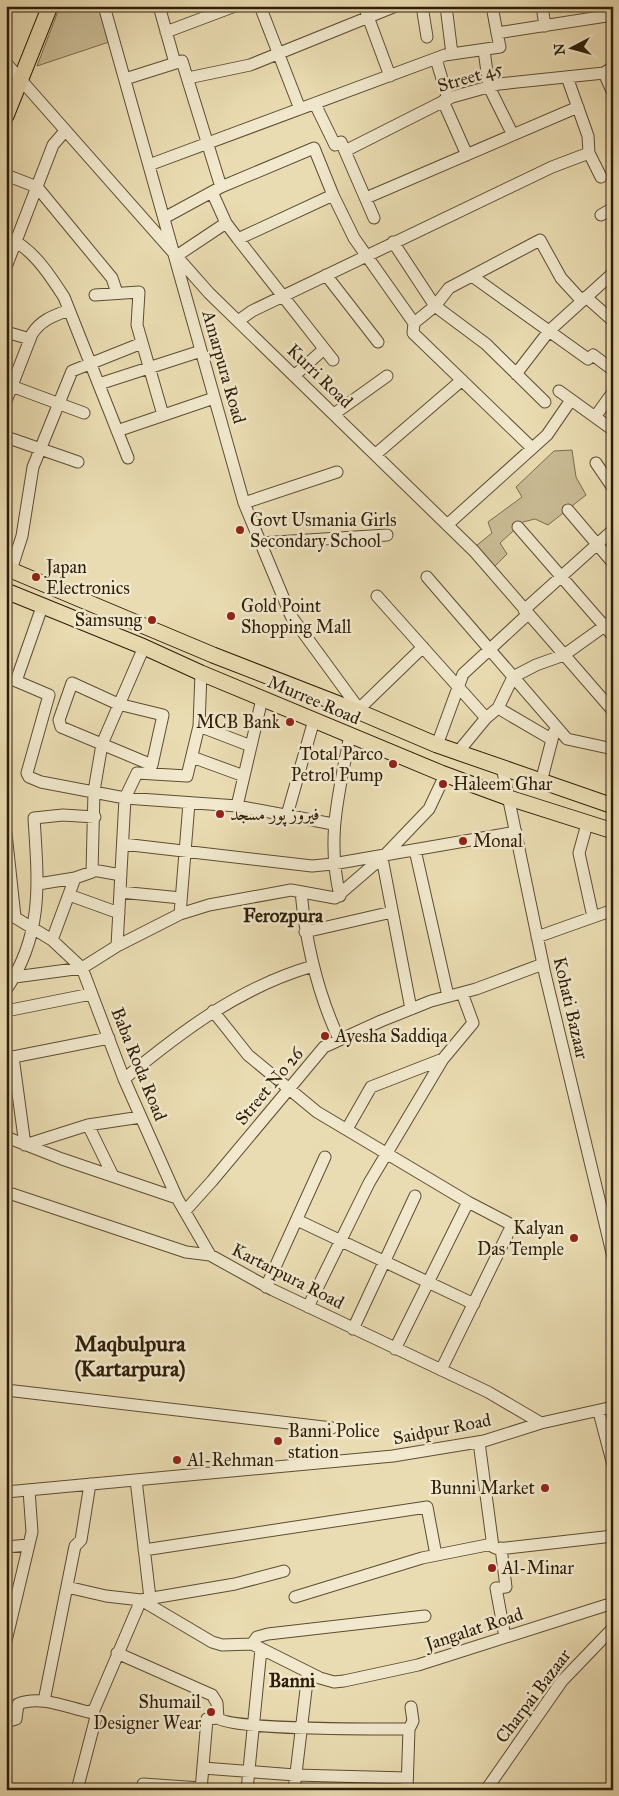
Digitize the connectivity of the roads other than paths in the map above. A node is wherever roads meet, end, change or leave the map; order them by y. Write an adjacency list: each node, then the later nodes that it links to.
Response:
1 (50, 6): 30 (main road)
2 (104, 6): 29 (street, Amarpura Road)
3 (159, 6): 16 (street)
4 (235, 6): 16 (street)
5 (260, 6): 20 (street)
6 (364, 6): 14 (street)
7 (396, 6): 14 (street)
8 (422, 6): 18 (street)
9 (446, 6): 21 (street)
10 (492, 6): 17 (street)
11 (542, 6): 15 (street)
12 (599, 12): 13 (street); 15 (street)
13 (613, 15)
14 (368, 18): 20 (street); 26 (street)
15 (545, 26): 17 (street)
16 (166, 32): 24 (street)
17 (497, 34): 19 (street)
18 (427, 37)
19 (484, 50): 21 (street); 31 (street)
20 (279, 54): 28 (street); 36 (street)
21 (452, 54): 22 (street)
22 (436, 59): 26 (street); 33 (street)
23 (6, 63): 30 (street, Kurri Road)
24 (174, 63): 28 (street); 29 (street)
25 (608, 70): 27 (street, Street 45); 32 (street)
26 (390, 76): 34 (street)
27 (567, 77): 31 (street, Street 45); 35 (street)
28 (188, 78): 41 (street)
29 (125, 79): 46 (street, Amarpura Road)
30 (21, 80): 37 (main road); 38 (street, Kurri Road)
31 (490, 86): 33 (street, Street 45); 39 (street)
32 (613, 93)
33 (446, 100): 43 (street, Street 45); 45 (street)
34 (315, 104): 36 (street); 40 (street)
35 (578, 107): 39 (street); 44 (street)
36 (300, 109): 41 (street)
37 (6, 116)
38 (65, 131): 49 (street); 62 (street, Kurri Road)
39 (513, 135): 45 (street)
40 (332, 140): 42 (street); 43 (street)
41 (208, 142): 46 (street); 50 (street)
42 (314, 148): 50 (street); 51 (street)
43 (345, 151): 52 (street)
44 (589, 153): 48 (street); 60 (street)
45 (467, 155): 52 (street)
46 (149, 165): 55 (street, Amarpura Road)
47 (6, 175): 49 (street)
48 (601, 177)
49 (37, 187): 59 (street); 67 (street)
50 (216, 189): 55 (street); 57 (street)
51 (333, 195): 58 (street); 61 (street)
52 (366, 198): 56 (street)
53 (613, 208): 54 (street)
54 (601, 215)
55 (164, 218): 62 (street, Amarpura Road)
56 (374, 218)
57 (226, 222): 58 (street); 62 (street)
58 (238, 239): 69 (street)
59 (11, 240): 63 (street); 72 (street)
60 (393, 242): 61 (street); 71 (street)
61 (365, 256): 65 (street); 75 (street)
62 (175, 257): 74 (street, Kurri Road); 82 (street, Amarpura Road)
63 (6, 267)
64 (613, 273): 70 (street)
65 (326, 274): 69 (street); 80 (street)
66 (472, 276): 70 (street); 71 (street); 76 (street)
67 (117, 294): 68 (street); 79 (street)
68 (95, 295)
69 (283, 296): 74 (street); 81 (street)
70 (584, 299): 73 (street); 76 (street)
71 (436, 306): 75 (street); 87 (street)
72 (69, 310): 78 (street); 84 (street)
73 (613, 321)
74 (238, 322): 88 (street, Kurri Road)
75 (414, 323): 90 (street)
76 (549, 331): 86 (street); 87 (street)
77 (6, 332): 78 (street)
78 (30, 339): 92 (street)
79 (142, 342): 84 (street); 85 (street)
80 (378, 342)
81 (324, 349): 83 (street); 88 (street)
82 (201, 350): 85 (street); 95 (street, Amarpura Road)
83 (333, 360)
84 (91, 362): 91 (street); 99 (street)
85 (150, 368): 91 (street); 102 (street)
86 (613, 370)
87 (516, 374): 98 (street)
88 (294, 376): 101 (street, Kurri Road)
89 (387, 376): 101 (street)
90 (462, 380): 107 (street); 109 (street)
91 (99, 384): 105 (street)
92 (9, 385): 97 (street); 99 (street)
93 (559, 391): 96 (street)
94 (613, 392): 103 (street)
95 (214, 398): 102 (street); 115 (street, Amarpura Road)
96 (571, 400): 103 (street); 107 (street)
97 (6, 401)
98 (545, 402)
99 (58, 403): 100 (street); 108 (street)
100 (84, 413)
101 (334, 414): 109 (street, Kurri Road)
102 (163, 415): 105 (street)
103 (595, 417): 104 (street)
104 (613, 430)
105 (117, 431): 110 (street)
106 (6, 437): 108 (street)
107 (532, 448): 117 (street)
108 (40, 449): 111 (street); 124 (street)
109 (376, 454): 117 (street, Kurri Road)
110 (128, 458)
111 (78, 462)
112 (596, 463): 114 (street)
113 (337, 472): 115 (street)
114 (613, 488)
115 (244, 502): 121 (street, Amarpura Road)
116 (568, 510): 122 (street)
117 (447, 524): 130 (street, Kurri Road)
118 (518, 527): 125 (street)
119 (613, 530): 122 (street)
120 (387, 535): 121 (street)
121 (260, 543): 143 (street, Amarpura Road)
122 (597, 544): 123 (street); 125 (street)
123 (613, 563)
124 (8, 569): 143 (main road, Murree Road)
125 (561, 577): 130 (street); 131 (street)
126 (427, 578): 135 (street)
127 (6, 591): 129 (main road, Murree Road)
128 (377, 596): 134 (street)
129 (42, 607): 133 (main road, Murree Road); 161 (street)
130 (526, 612): 135 (street); 136 (street, Kurri Road)
131 (608, 623): 132 (street); 136 (street)
132 (613, 636)
133 (144, 647): 137 (main road, Murree Road); 141 (street)
134 (423, 647): 139 (street); 143 (street)
135 (490, 650): 138 (street); 139 (street)
136 (564, 655): 138 (street); 144 (street, Kurri Road)
137 (201, 673): 140 (main road, Murree Road); 147 (street)
138 (513, 677): 142 (street); 148 (street)
139 (458, 687): 145 (street); 152 (street)
140 (262, 699): 146 (main road, Murree Road); 153 (street)
141 (118, 704): 151 (street); 151 (street); 151 (street)
142 (498, 708): 145 (street); 150 (street)
143 (361, 710): 152 (main road, Murree Road)
144 (613, 711)
145 (486, 718): 155 (street)
146 (314, 720): 149 (main road, Murree Road); 167 (street)
147 (199, 726): 153 (street); 156 (street)
148 (556, 726): 150 (street); 154 (street)
149 (350, 736): 158 (main road, Murree Road); 169 (street)
150 (551, 739): 160 (street)
151 (102, 744): 161 (street)
152 (437, 744): 155 (main road, Murree Road)
153 (251, 746): 159 (street)
154 (613, 749)
155 (458, 752): 157 (main road, Murree Road)
156 (192, 757): 159 (street); 162 (street)
157 (502, 767): 160 (main road, Murree Road); 163 (street, Kohati Bazaar)
158 (445, 775): 163 (main road, Murree Road); 177 (street)
159 (244, 776): 165 (street)
160 (541, 782): 166 (main road, Murree Road)
161 (94, 791): 162 (street); 168 (street)
162 (125, 798): 164 (street); 174 (street)
163 (510, 798): 170 (main road, Murree Road); 172 (street, Kohati Bazaar)
164 (189, 803): 165 (street); 176 (street)
165 (237, 806): 167 (street)
166 (613, 806)
167 (287, 815): 169 (street)
168 (95, 817): 179 (street); 182 (street)
169 (333, 824): 178 (street)
170 (587, 824): 171 (main road, Murree Road); 193 (street)
171 (613, 831)
172 (516, 832): 175 (street); 196 (street, Kohati Bazaar)
173 (6, 833): 191 (street)
174 (123, 844): 176 (street); 180 (street)
175 (415, 850): 177 (street); 206 (street)
176 (185, 852): 178 (street); 187 (street)
177 (383, 856): 178 (street); 186 (street); 189 (street)
178 (333, 864): 186 (street)
179 (92, 870): 180 (street); 181 (street)
180 (121, 875): 183 (street)
181 (75, 878): 182 (street); 185 (street)
182 (38, 884): 194 (street)
183 (120, 892): 187 (street); 190 (street)
184 (300, 892): 186 (street); 192 (street); 195 (street)
185 (69, 895): 190 (street); 197 (street)
186 (340, 896)
187 (181, 898): 192 (street)
188 (613, 910): 193 (street)
189 (392, 912): 195 (street); 207 (street)
190 (119, 913): 198 (street)
191 (10, 914): 194 (street, Baba Roda Road)
192 (180, 914): 198 (street)
193 (593, 917): 196 (street)
194 (34, 930): 197 (street, Baba Roda Road); 202 (street)
195 (305, 932): 200 (street)
196 (537, 937): 199 (street, Kohati Bazaar)
197 (52, 940): 201 (street, Baba Roda Road)
198 (117, 946): 201 (street)
199 (543, 964): 204 (street, Street No 26); 232 (street, Kohati Bazaar)
200 (313, 966): 208 (street); 211 (street)
201 (82, 968): 202 (street); 205 (street, Baba Roda Road)
202 (10, 974): 203 (street)
203 (6, 990)
204 (462, 993): 206 (street, Street No 26); 213 (street)
205 (91, 994): 209 (street); 210 (street, Baba Roda Road)
206 (448, 996): 207 (street, Street No 26)
207 (411, 1009): 211 (street, Street No 26)
208 (212, 1010): 214 (street); 215 (street)
209 (6, 1011)
210 (109, 1038): 212 (street); 214 (street, Baba Roda Road)
211 (339, 1039): 215 (street, Street No 26)
212 (10, 1057): 220 (street)
213 (443, 1059): 218 (street); 221 (street)
214 (124, 1078): 216 (street, Baba Roda Road)
215 (288, 1090): 218 (street); 228 (street, Street No 26)
216 (141, 1117): 217 (street); 226 (street, Baba Roda Road)
217 (88, 1125): 220 (street); 223 (street)
218 (347, 1129): 221 (street)
219 (6, 1138): 220 (street)
220 (25, 1144): 223 (street)
221 (386, 1153): 227 (street); 230 (street)
222 (325, 1157): 229 (street)
223 (112, 1174): 226 (street)
224 (6, 1192): 231 (street, Kartarpura Road)
225 (415, 1196): 233 (street)
226 (177, 1198): 228 (street, Baba Roda Road)
227 (468, 1202): 234 (street); 236 (street)
228 (185, 1211): 231 (street, Baba Roda Road)
229 (297, 1220): 230 (street); 235 (street)
230 (342, 1241): 233 (street); 237 (street)
231 (210, 1255): 235 (street, Kartarpura Road)
232 (613, 1256)
233 (384, 1262): 234 (street); 238 (street)
234 (428, 1282): 236 (street); 239 (street)
235 (266, 1287): 237 (street, Kartarpura Road)
236 (474, 1304): 240 (street)
237 (308, 1307): 238 (street, Kartarpura Road)
238 (353, 1329): 239 (street, Kartarpura Road)
239 (395, 1349): 240 (street, Kartarpura Road)
240 (441, 1370): 244 (street, Kartarpura Road)
241 (6, 1390): 245 (street)
242 (613, 1407): 243 (street, Saidpur Road)
243 (599, 1412): 244 (street, Saidpur Road); 247 (street)
244 (540, 1423): 246 (street, Saidpur Road)
245 (332, 1428)
246 (481, 1441): 248 (street, Saidpur Road); 252 (street); 255 (street)
247 (613, 1465)
248 (136, 1480): 249 (street, Saidpur Road); 257 (street)
249 (90, 1484): 250 (street, Saidpur Road); 260 (street)
250 (29, 1490): 251 (street, Saidpur Road); 254 (street)
251 (6, 1492)
252 (613, 1531)
253 (613, 1536): 255 (street)
254 (28, 1545): 256 (street); 263 (street)
255 (497, 1546): 258 (street); 267 (street)
256 (6, 1547)
257 (144, 1550): 258 (street); 262 (street)
258 (436, 1555): 261 (street)
259 (284, 1571): 262 (street)
260 (67, 1587): 262 (street); 272 (street)
261 (295, 1597)
262 (145, 1598): 269 (street); 270 (street)
263 (11, 1599): 268 (street)
264 (613, 1603): 267 (street, Jangalat Road)
265 (425, 1616): 269 (street)
266 (613, 1628): 289 (street, Charpai Bazaar)
267 (505, 1637): 271 (street, Jangalat Road)
268 (6, 1641)
269 (256, 1646): 271 (street); 277 (street)
270 (117, 1653): 274 (street); 275 (street)
271 (308, 1672): 278 (street)
272 (44, 1701): 274 (street); 276 (street)
273 (411, 1707): 279 (street)
274 (92, 1712): 286 (street)
275 (218, 1718): 277 (street); 280 (street)
276 (6, 1722)
277 (253, 1726): 278 (street); 281 (street)
278 (301, 1727): 279 (street); 282 (street)
279 (409, 1729): 284 (street)
280 (203, 1768): 281 (street); 285 (street)
281 (248, 1772): 282 (street); 287 (street)
282 (295, 1775): 284 (street); 288 (street)
283 (143, 1784): 285 (street)
284 (407, 1784)
285 (201, 1789)
286 (77, 1790)
287 (247, 1790)
288 (294, 1790)
289 (486, 1790)

